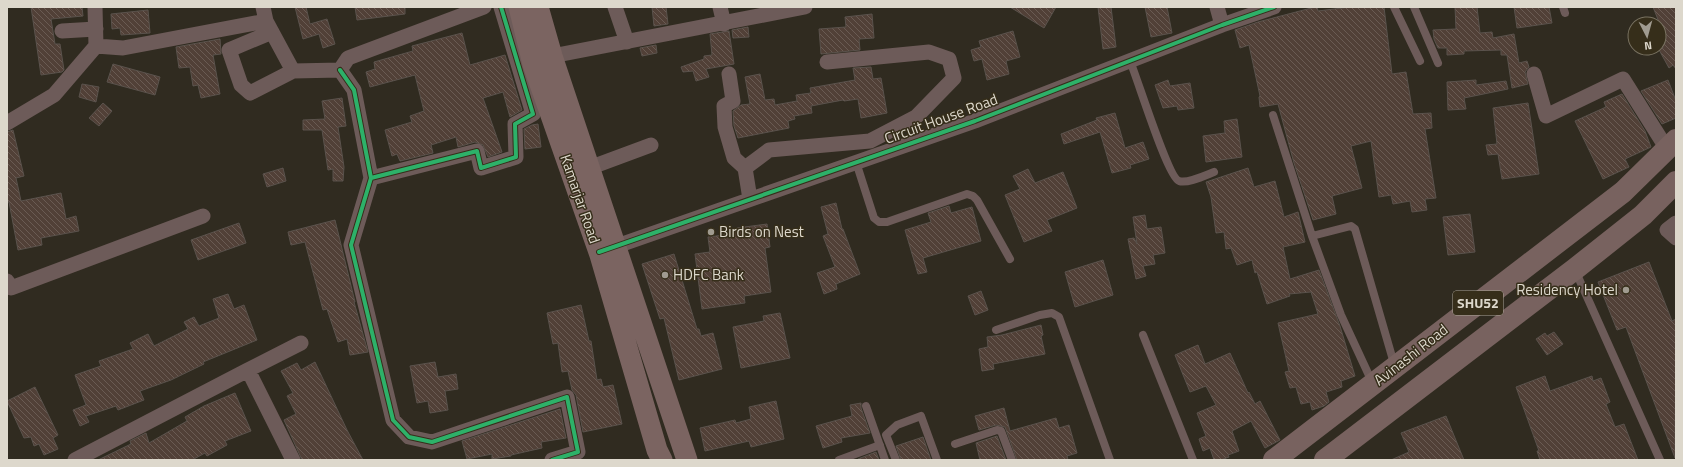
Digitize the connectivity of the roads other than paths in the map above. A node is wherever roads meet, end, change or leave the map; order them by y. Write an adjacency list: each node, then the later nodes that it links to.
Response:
1 (95, 7): 16 (street)
2 (484, 7): 25 (street)
3 (501, 7): 37 (street)
4 (519, 7): 44 (main road, Kamarjar Road)
5 (538, 7): 20 (main road)
6 (615, 7): 18 (street)
7 (720, 7): 14 (street)
8 (805, 7): 14 (street)
9 (1217, 7): 15 (street)
10 (1274, 7): 15 (street, Circuit House Road)
11 (1394, 7): 22 (lane)
12 (1414, 7): 24 (lane)
13 (267, 20): 19 (street); 26 (street); 26 (street)
14 (724, 24): 18 (street)
15 (1222, 25): 21 (street, Circuit House Road)
16 (96, 29): 17 (street); 19 (street)
17 (62, 32)
18 (627, 42): 20 (street)
19 (96, 46): 30 (street)
20 (552, 56): 34 (main road)
21 (1130, 61): 33 (street, Circuit House Road); 36 (lane)
22 (1420, 61)
23 (827, 62): 35 (street)
24 (1438, 63)
25 (340, 70): 26 (street); 37 (street)
26 (294, 71)
27 (729, 74): 35 (street)
28 (1534, 74): 32 (street)
29 (1273, 115): 42 (lane)
30 (7, 123)
31 (651, 145): 34 (street)
32 (1671, 145): 51 (main road, Avinashi Road / SHU52)
33 (856, 162): 39 (street, Circuit House Road); 45 (lane)
34 (589, 168): 44 (main road)
35 (745, 168): 39 (street)
36 (1214, 172)
37 (371, 178): 59 (street)
38 (1676, 182): 46 (main road, Avinashi Road / SHU52)
39 (750, 200): 44 (street, Circuit House Road)
40 (203, 216): 47 (street)
41 (1676, 222): 43 (street)
42 (1312, 236): 51 (lane); 53 (lane)
43 (1676, 238)
44 (607, 249): 60 (main road, Kamarjar Road); 61 (main road)
45 (1010, 259)
46 (1575, 269): 70 (main road, Avinashi Road / SHU52); 71 (lane)
47 (7, 281)
48 (996, 330): 67 (lane)
49 (1143, 335): 68 (lane)
50 (300, 343): 52 (street)
51 (1395, 367): 53 (main road, Avinashi Road / SHU52)
52 (248, 370): 57 (street); 58 (street)
53 (1373, 384): 69 (main road, Avinashi Road / SHU52)
54 (866, 406): 56 (lane)
55 (955, 444): 66 (lane)
56 (880, 446): 62 (lane); 63 (lane)
57 (75, 460)
58 (293, 460)
59 (552, 460)
60 (662, 460)
61 (687, 460)
62 (839, 460)
63 (885, 460)
64 (896, 460): 65 (lane)
65 (937, 460)
66 (1012, 460)
67 (1110, 460)
68 (1193, 460)
69 (1274, 460)
70 (1324, 460)
71 (1660, 460)

